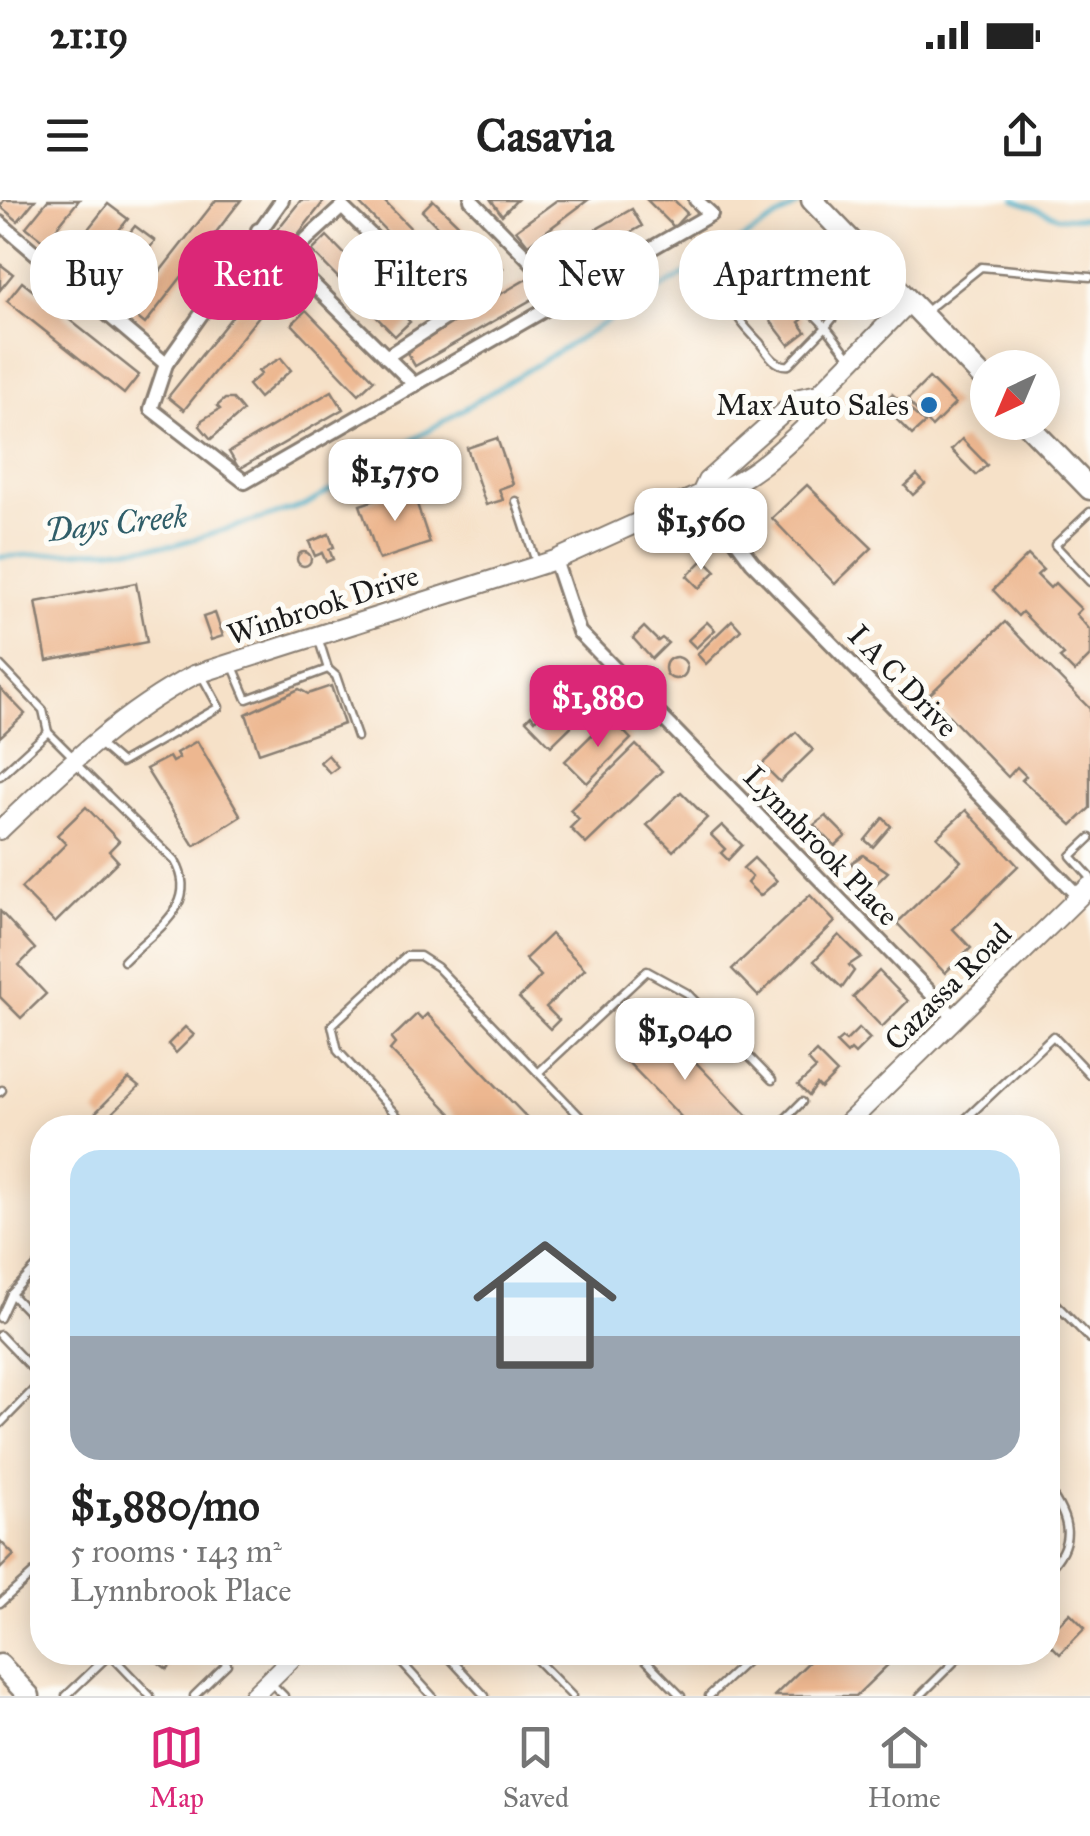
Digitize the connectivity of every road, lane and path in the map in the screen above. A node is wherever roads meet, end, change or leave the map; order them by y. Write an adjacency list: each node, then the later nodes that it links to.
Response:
1 (282, 200): 6 (street)
2 (472, 200): 9 (street)
3 (696, 200): 8 (street)
4 (812, 200): 12 (main road)
5 (0, 223): 21 (street)
6 (258, 230)
7 (317, 230): 19 (street)
8 (659, 243)
9 (523, 253)
10 (1090, 277): 12 (lane)
11 (318, 290): 19 (street)
12 (915, 309): 20 (street, Winbrook Drive); 22 (main road)
13 (196, 320): 21 (street)
14 (523, 320): 23 (street)
15 (741, 320): 18 (lane)
16 (819, 320): 18 (lane)
17 (833, 320): 18 (lane)
18 (826, 327): 20 (lane)
19 (386, 357): 23 (street)
20 (852, 360): 26 (street, Winbrook Drive)
21 (166, 364): 23 (street)
22 (970, 366)
23 (415, 385)
24 (1042, 440): 25 (main road)
25 (1090, 490)
26 (700, 494): 29 (street, Winbrook Drive); 44 (street, I A C Drive)
27 (516, 501): 29 (lane)
28 (1090, 512): 30 (lane)
29 (546, 563): 31 (street, Winbrook Drive); 46 (street, Lynnbrook Place)
30 (1090, 582)
31 (318, 636): 32 (street, Winbrook Drive); 34 (lane)
32 (232, 663): 34 (lane); 35 (street, Winbrook Drive)
33 (0, 665): 36 (lane)
34 (328, 669): 37 (lane)
35 (200, 673): 38 (street, Winbrook Drive); 38 (lane)
36 (48, 732): 39 (lane); 40 (lane)
37 (357, 737)
38 (95, 740): 39 (street, Winbrook Drive)
39 (74, 760): 41 (street, Winbrook Drive); 45 (lane)
40 (0, 776)
41 (0, 830)
42 (1090, 838): 43 (lane)
43 (1090, 878)
44 (1084, 891): 46 (street, Cazassa Road)
45 (124, 960)
46 (956, 1020): 54 (street, Cazassa Road)
47 (538, 1073): 49 (lane); 51 (lane); 52 (lane)
48 (1090, 1074): 55 (lane)
49 (772, 1080)
50 (802, 1102): 53 (lane)
51 (396, 1115)
52 (578, 1115)
53 (789, 1115)
54 (857, 1115)
55 (970, 1115)
56 (30, 1274): 57 (lane)
57 (11, 1294): 59 (lane); 60 (lane)
58 (1060, 1308): 62 (lane)
59 (30, 1314)
60 (0, 1318)
61 (0, 1336): 63 (lane)
62 (1090, 1339)
63 (8, 1343): 64 (lane); 65 (lane)
64 (0, 1350)
65 (30, 1367)
66 (30, 1393): 67 (lane)
67 (0, 1424)
68 (1060, 1506): 69 (lane)
69 (1060, 1558)
70 (30, 1576): 71 (lane)
71 (0, 1602)
72 (0, 1665): 84 (main road)
73 (97, 1665): 85 (lane)
74 (119, 1665): 86 (lane)
75 (226, 1665): 87 (lane)
76 (285, 1665): 83 (street)
77 (404, 1665): 90 (lane)
78 (456, 1665): 91 (lane)
79 (542, 1665): 92 (lane)
80 (651, 1665): 93 (lane)
81 (742, 1665): 94 (lane)
82 (951, 1665): 95 (lane)
83 (269, 1681): 88 (street); 89 (lane)
84 (29, 1696)
85 (66, 1696)
86 (150, 1696)
87 (194, 1696)
88 (253, 1696)
89 (284, 1696)
90 (432, 1696)
91 (485, 1696)
92 (572, 1696)
93 (681, 1696)
94 (709, 1696)
95 (920, 1696)

